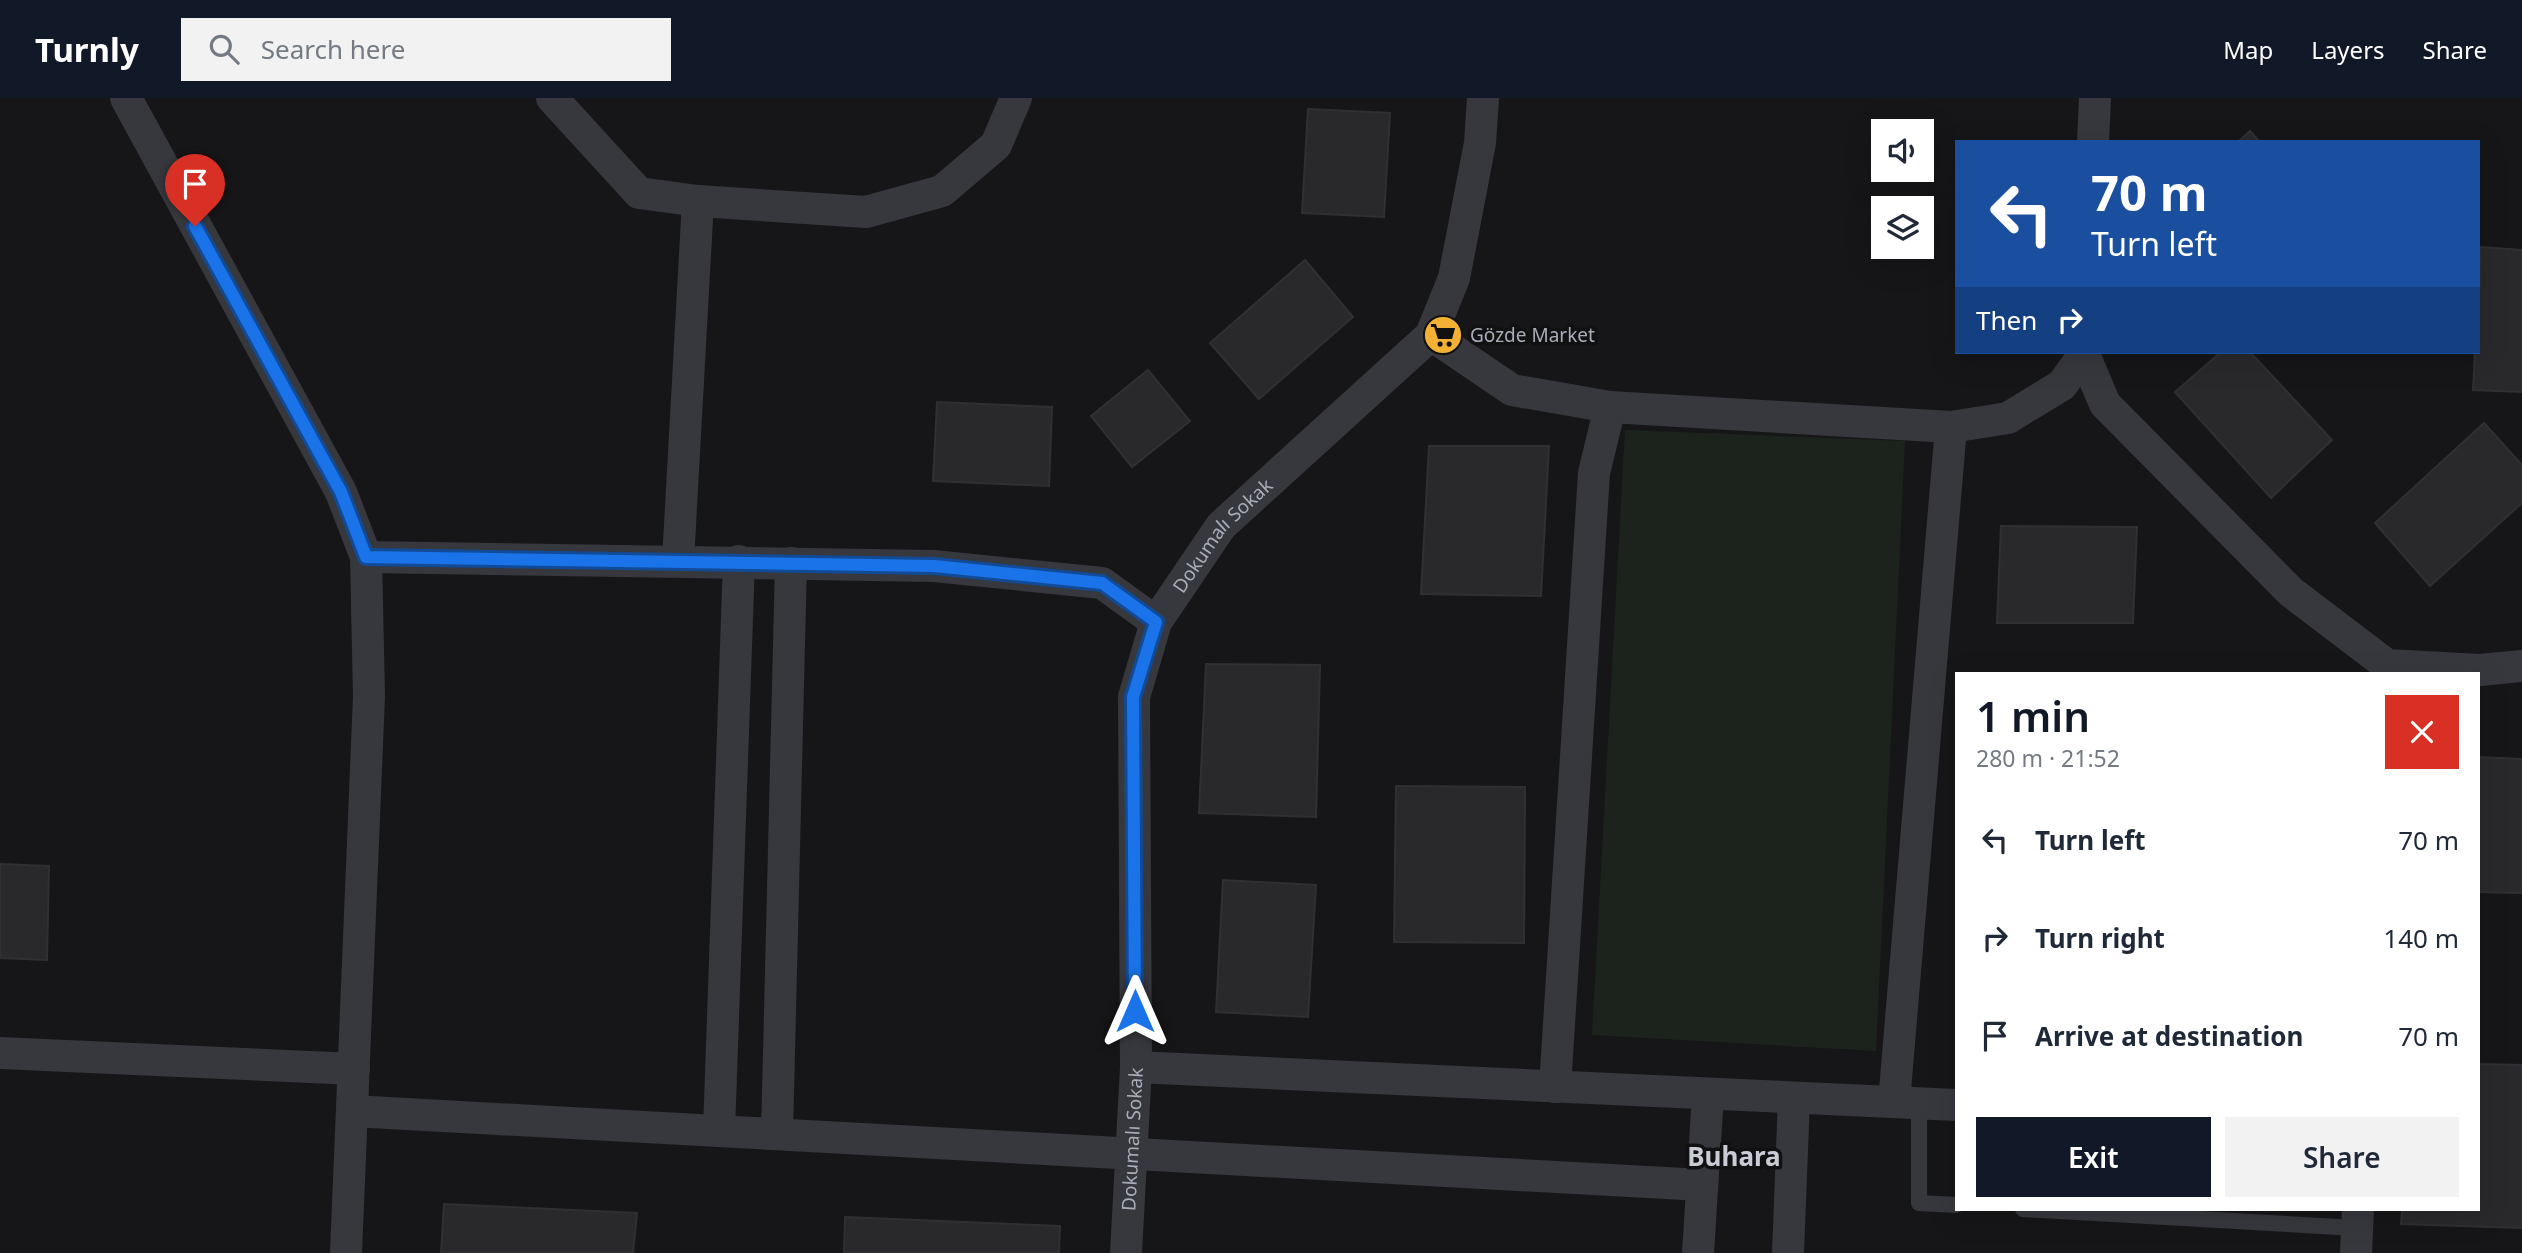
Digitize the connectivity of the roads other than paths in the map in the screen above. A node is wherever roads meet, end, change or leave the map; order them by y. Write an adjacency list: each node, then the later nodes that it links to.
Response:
1 (126, 98): 12 (street)
2 (552, 98): 7 (street)
3 (1016, 98): 7 (street)
4 (1483, 98): 8 (street, Dokumalı Sokak)
5 (2095, 98): 6 (street)
6 (2092, 140)
7 (698, 201): 13 (street)
8 (1431, 335): 10 (street); 16 (street, Dokumalı Sokak)
9 (2083, 354): 11 (street); 18 (street)
10 (1610, 407): 11 (street); 22 (street)
11 (1951, 427): 25 (street)
12 (366, 557): 13 (street); 21 (street)
13 (678, 561): 14 (street)
14 (739, 561): 15 (street); 28 (street)
15 (791, 563): 16 (street); 29 (street)
16 (1156, 622): 20 (street, Dokumalı Sokak)
17 (2522, 666): 18 (street)
18 (2387, 669)
19 (0, 1053): 21 (street)
20 (1136, 1067): 22 (street); 30 (street, Dokumalı Sokak)
21 (354, 1069): 27 (street)
22 (1555, 1087): 23 (street)
23 (1708, 1095): 24 (street); 31 (street)
24 (1794, 1098): 25 (street); 38 (street)
25 (1907, 1103): 26 (street); 32 (lane)
26 (1955, 1105)
27 (352, 1111): 28 (street); 35 (street)
28 (719, 1131): 29 (street)
29 (777, 1134): 30 (street)
30 (1130, 1154): 31 (street); 36 (street, Dokumalı Sokak)
31 (1702, 1185): 37 (street)
32 (1955, 1205)
33 (2055, 1211): 34 (lane)
34 (2357, 1230)
35 (346, 1253)
36 (1125, 1253)
37 (1698, 1253)
38 (1788, 1253)

